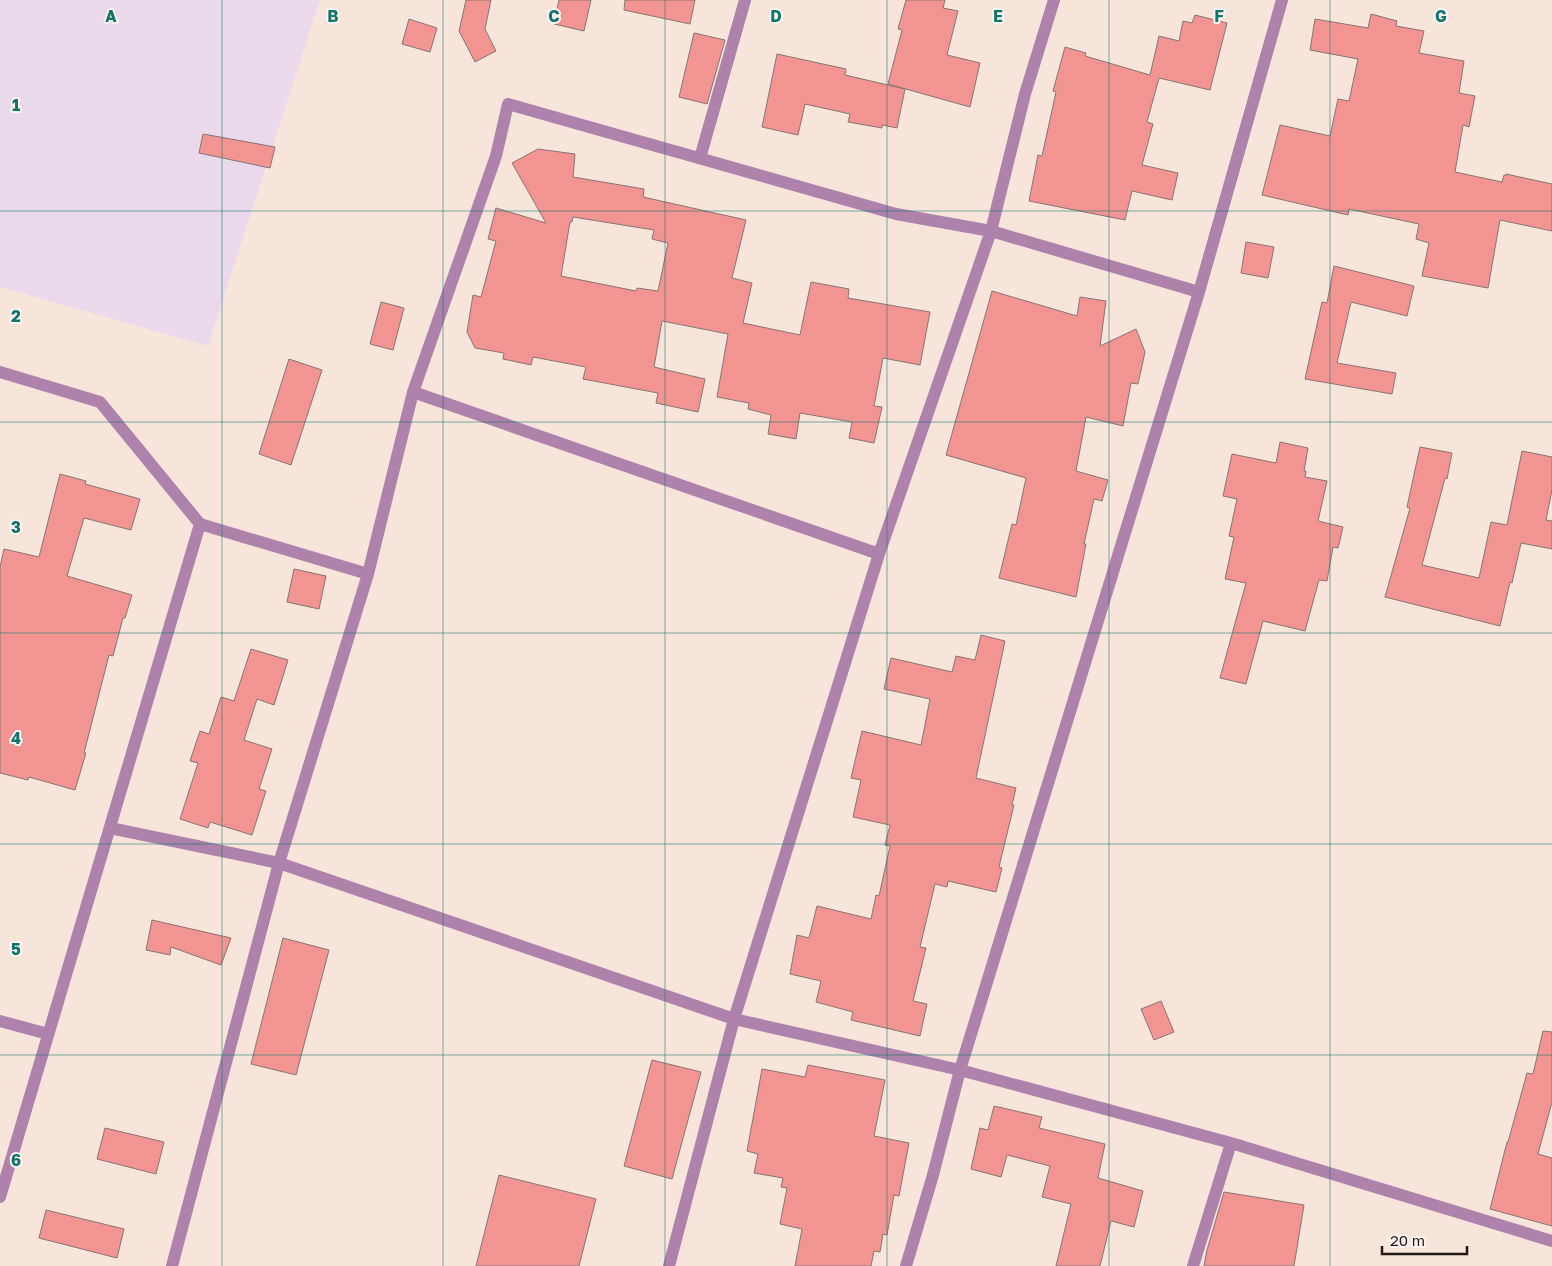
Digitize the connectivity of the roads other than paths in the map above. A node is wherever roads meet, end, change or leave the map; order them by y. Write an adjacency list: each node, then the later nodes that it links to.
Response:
1 (745, 0): 4 (street)
2 (1054, 0): 5 (street)
3 (1282, 0): 6 (street)
4 (700, 158): 5 (street); 8 (street)
5 (991, 231): 6 (street); 10 (street)
6 (1199, 292): 17 (street)
7 (0, 372): 9 (street)
8 (413, 392): 10 (street); 11 (street)
9 (200, 524): 11 (street); 12 (street)
10 (879, 554): 14 (street)
11 (368, 574): 13 (street)
12 (110, 828): 13 (street); 16 (street)
13 (279, 863): 14 (street); 21 (street)
14 (734, 1020): 17 (street); 22 (street)
15 (0, 1021): 16 (street)
16 (48, 1034): 19 (street)
17 (960, 1070): 18 (street); 23 (street)
18 (1231, 1143): 20 (street); 24 (street)
19 (0, 1197)
20 (1552, 1241)
21 (172, 1266)
22 (669, 1266)
23 (906, 1266)
24 (1193, 1266)

